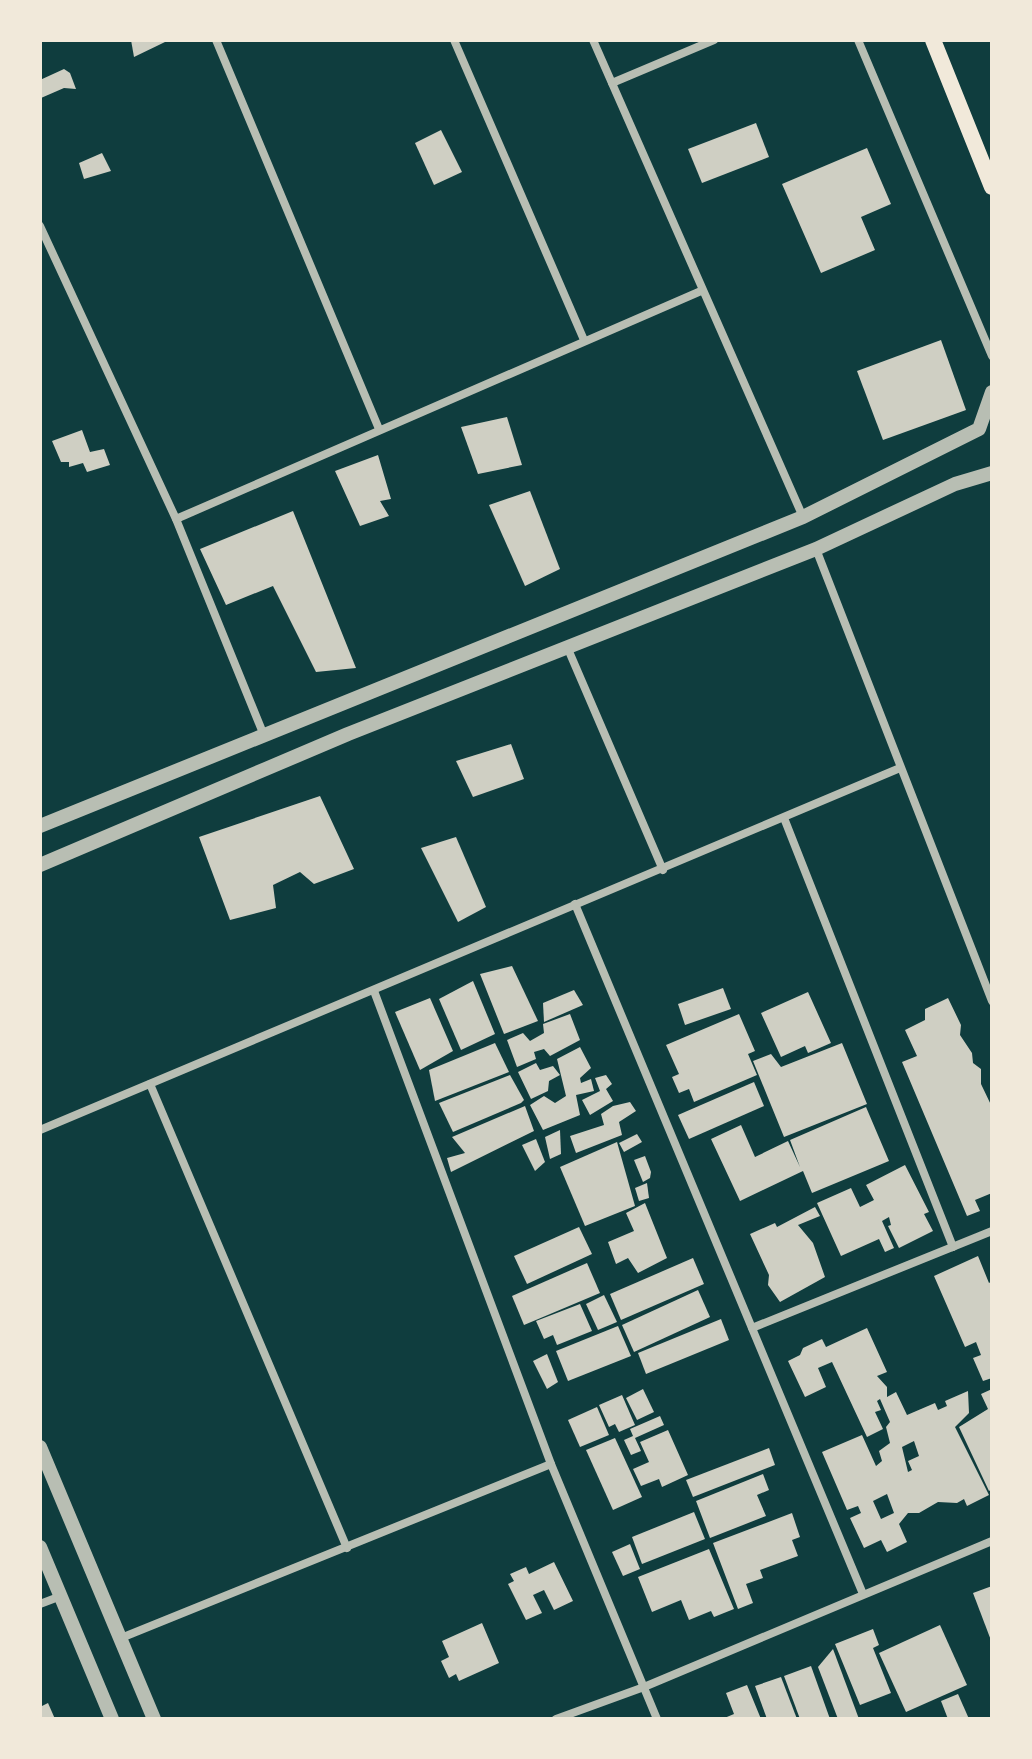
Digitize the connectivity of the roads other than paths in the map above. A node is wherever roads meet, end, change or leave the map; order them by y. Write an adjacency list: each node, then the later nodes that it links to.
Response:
1 (216, 40): 14 (street)
2 (454, 40): 11 (street)
3 (593, 40): 7 (street)
4 (714, 40): 7 (street)
5 (858, 40): 12 (street)
6 (933, 40): 8 (main road)
7 (612, 83): 10 (street)
8 (992, 187)
9 (40, 226): 18 (street)
10 (701, 291): 11 (street); 17 (street)
11 (584, 340): 14 (street)
12 (992, 356)
13 (992, 392): 15 (street)
14 (379, 429): 18 (street)
15 (985, 430): 17 (street)
16 (992, 473): 19 (street)
17 (803, 517): 21 (street)
18 (176, 519): 21 (street)
19 (816, 549): 20 (street); 22 (street)
20 (568, 649): 25 (street); 26 (street)
21 (263, 733): 24 (street)
22 (900, 768): 23 (street); 29 (street)
23 (784, 818): 26 (street); 33 (street)
24 (40, 826)
25 (40, 865)
26 (663, 870): 27 (street)
27 (575, 904): 28 (street); 34 (street)
28 (374, 991): 30 (street); 36 (street)
29 (992, 1001)
30 (150, 1084): 31 (street); 39 (street)
31 (40, 1130)
32 (992, 1231): 33 (street)
33 (953, 1247): 34 (street)
34 (752, 1328): 40 (street)
35 (40, 1447): 43 (street)
36 (551, 1464): 39 (street); 44 (street)
37 (992, 1541): 40 (street)
38 (40, 1547): 41 (street)
39 (347, 1548): 43 (street)
40 (863, 1594): 44 (street)
41 (61, 1596): 42 (street); 45 (street)
42 (40, 1604)
43 (121, 1638): 46 (street)
44 (644, 1687): 47 (street); 48 (street)
45 (112, 1719)
46 (154, 1719)
47 (556, 1719)
48 (657, 1719)

